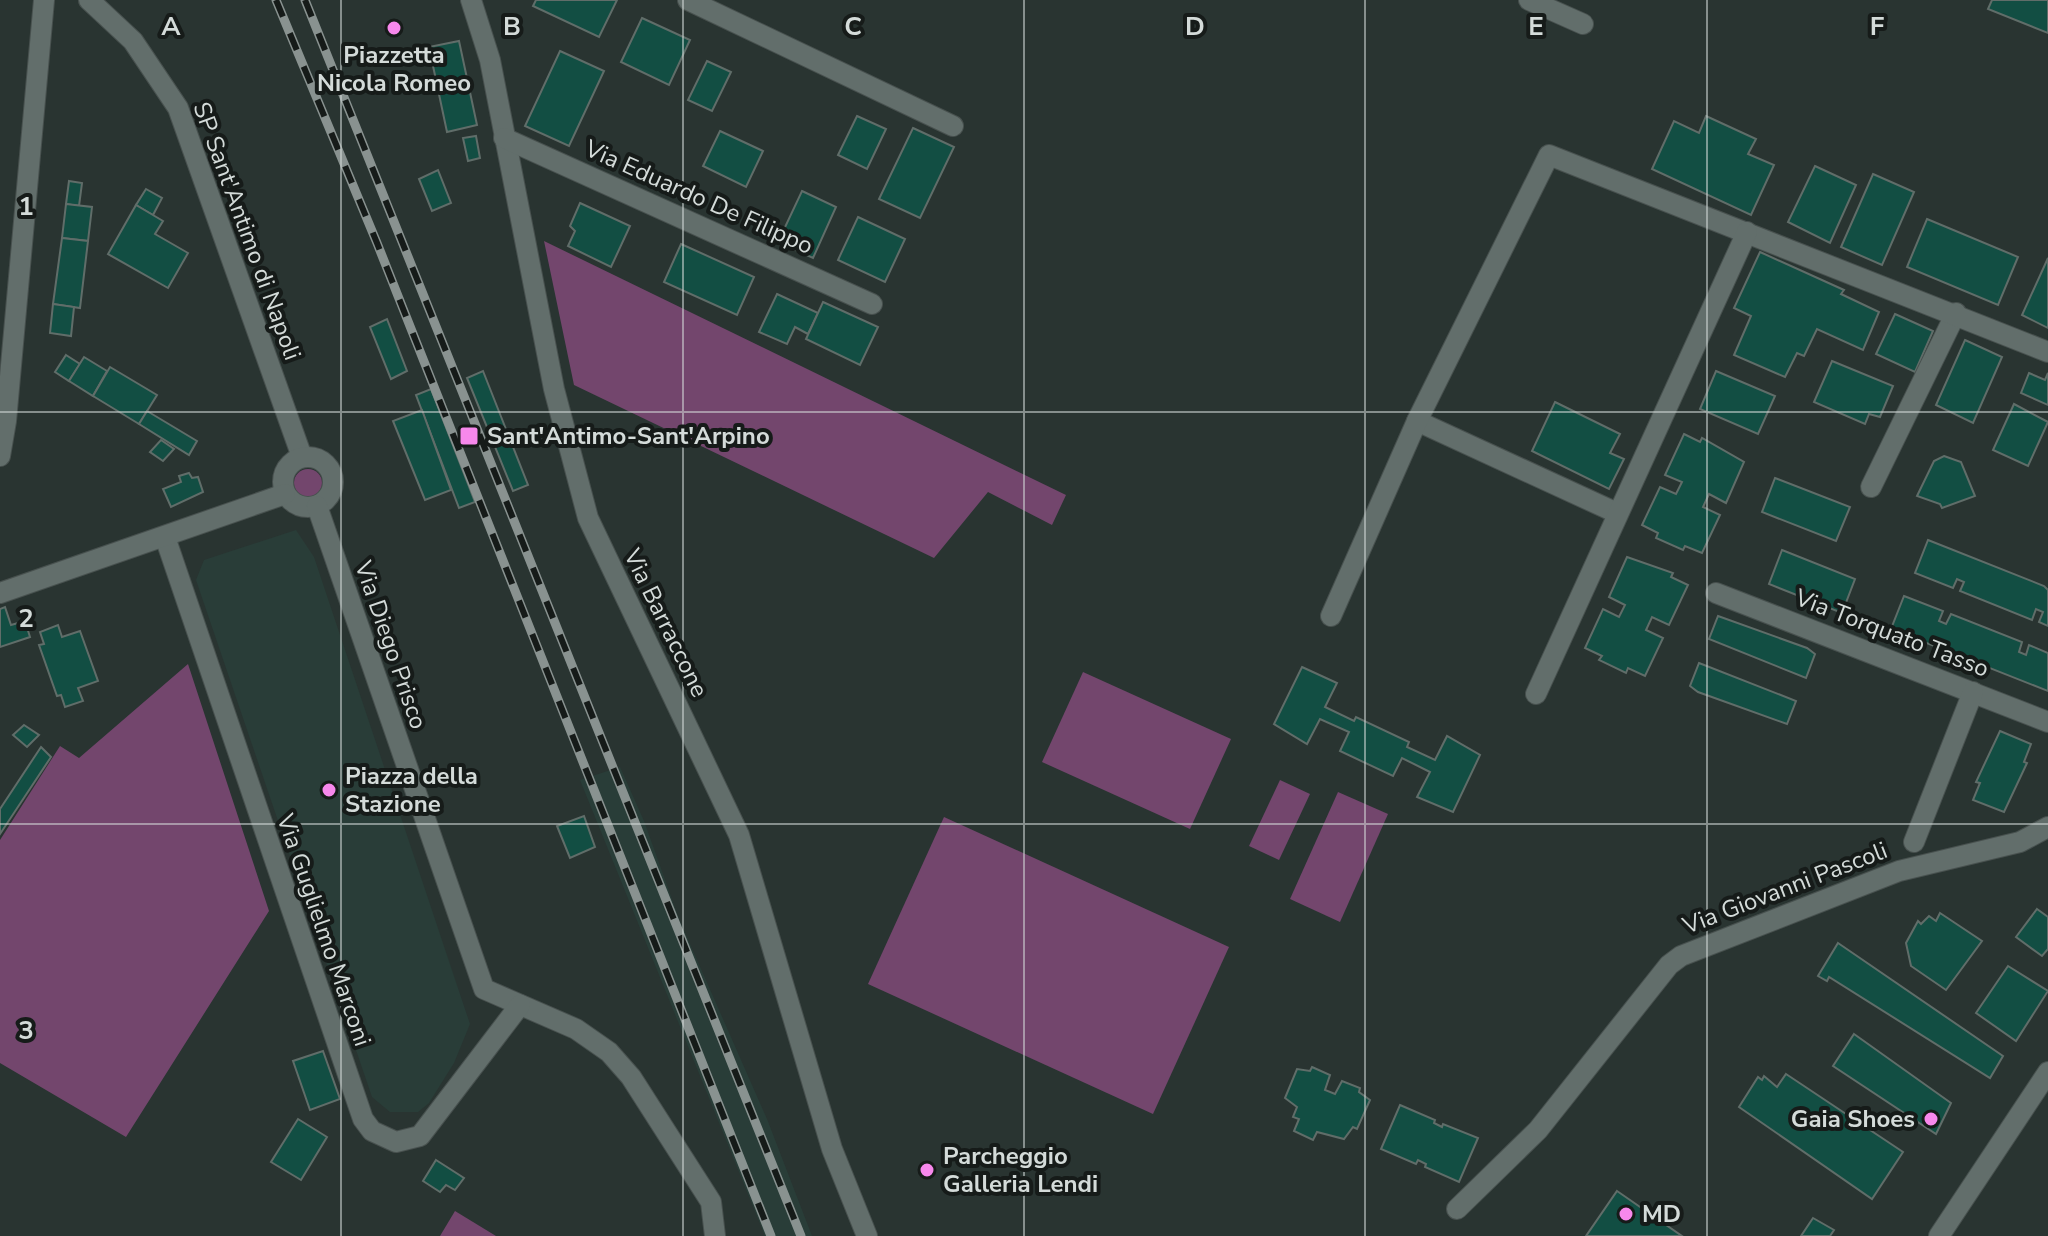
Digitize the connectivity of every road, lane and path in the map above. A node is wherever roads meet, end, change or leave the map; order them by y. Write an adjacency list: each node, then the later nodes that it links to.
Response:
1 (44, 0): 14 (street)
2 (89, 0): 15 (street, SP Sant'Antimo di Napoli)
3 (688, 0): 7 (street)
4 (1529, 0): 6 (street)
5 (474, 7): 8 (street, Via Barraccone)
6 (1583, 24)
7 (953, 126)
8 (504, 138): 10 (street, Via Eduardo De Filippo); 34 (street, Via Barraccone)
9 (1747, 232): 11 (street); 13 (street); 19 (street)
10 (872, 304)
11 (1956, 313): 12 (street); 16 (street)
12 (2048, 352)
13 (1417, 421): 19 (street); 23 (street)
14 (0, 456)
15 (302, 457): 17 (street); 18 (street)
16 (1871, 487)
17 (285, 494): 18 (street); 20 (street)
18 (317, 506): 29 (street, Via Diego Prisco)
19 (1617, 513): 25 (street)
20 (165, 537): 21 (street); 29 (street, Via Guglielmo Marconi)
21 (0, 593)
22 (1716, 593): 24 (street, Via Torquato Tasso)
23 (1331, 616)
24 (1973, 692): 26 (street, Via Torquato Tasso); 28 (street)
25 (1536, 694)
26 (2048, 722)
27 (2048, 827): 31 (street, Via Giovanni Pascoli)
28 (1914, 842)
29 (520, 1005): 33 (street, Via Diego Prisco)
30 (2048, 1072): 32 (street)
31 (1457, 1209)
32 (1947, 1234)
33 (715, 1236)
34 (867, 1236)

